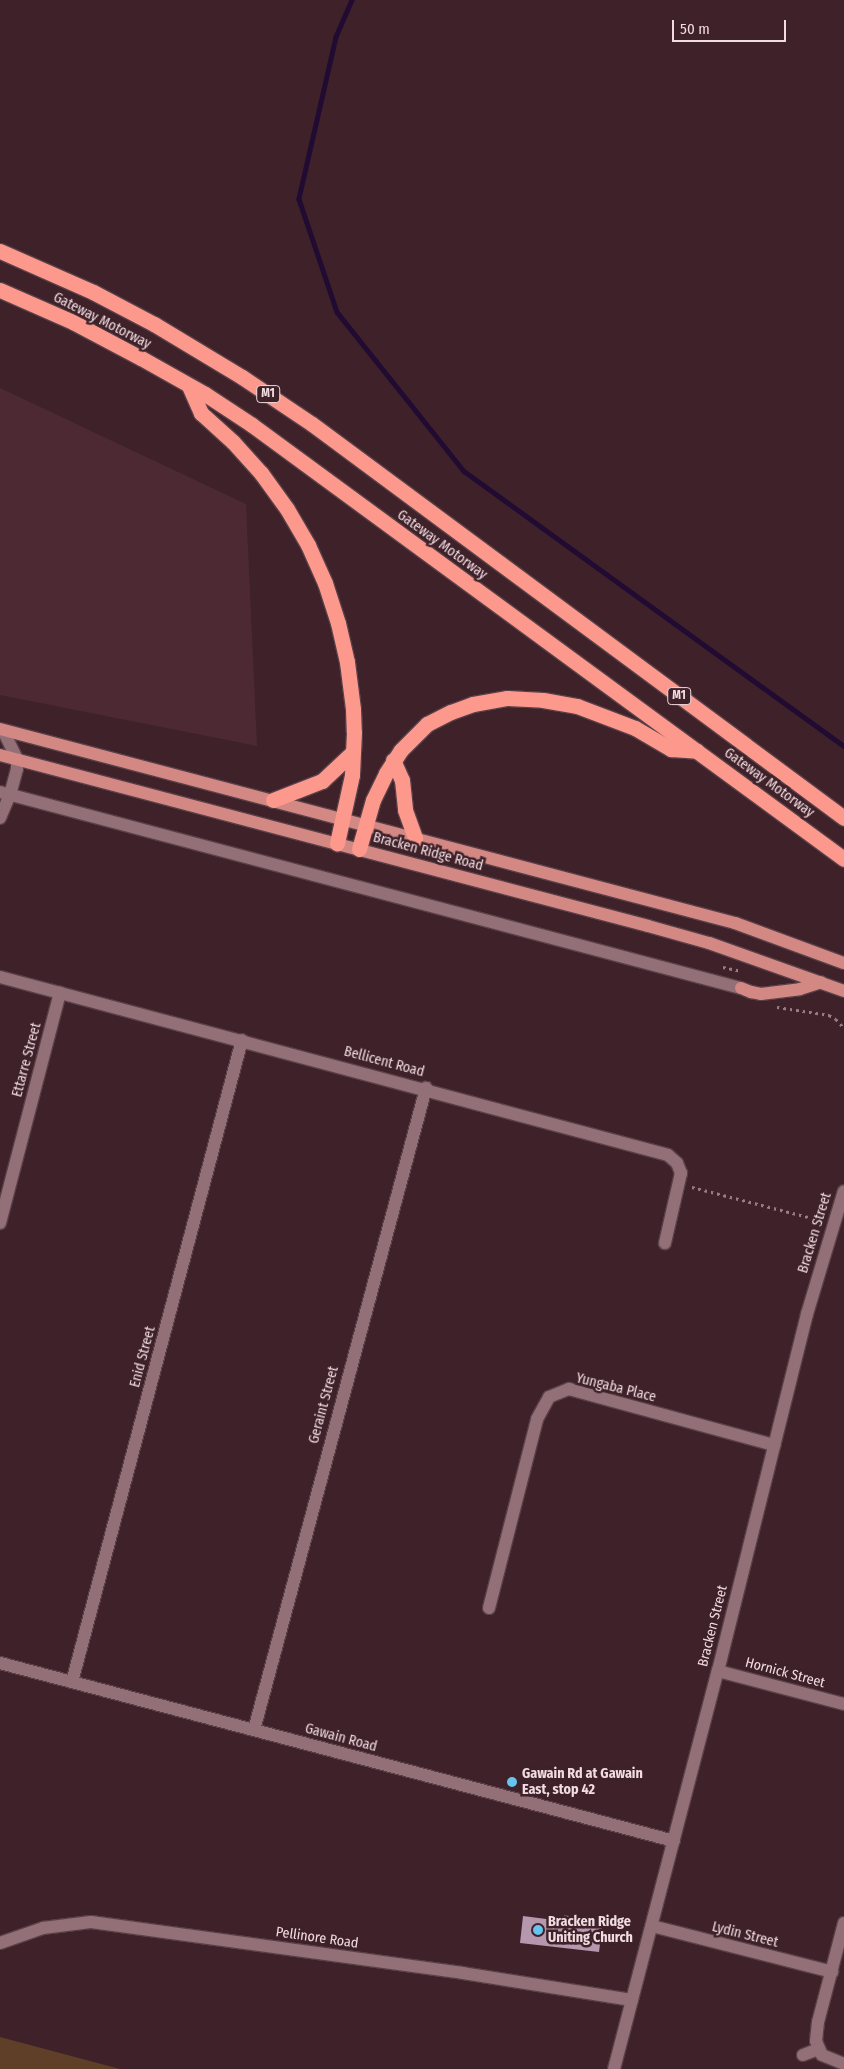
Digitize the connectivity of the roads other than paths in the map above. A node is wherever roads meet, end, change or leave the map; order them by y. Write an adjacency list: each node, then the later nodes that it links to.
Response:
1 (0, 251): 12 (highway, Gateway Motorway / M1)
2 (0, 290): 3 (highway, Gateway Motorway / M1)
3 (190, 386): 5 (highway, Gateway Motorway / M1); 6 (highway)
4 (2, 730): 8 (street); 10 (main road, Bracken Ridge Road)
5 (698, 751): 9 (highway); 18 (highway, Gateway Motorway / M1)
6 (353, 752): 10 (highway); 13 (highway)
7 (0, 755): 8 (main road, Bracken Ridge Road)
8 (17, 759): 11 (street); 16 (main road, Bracken Ridge Road)
9 (393, 760): 14 (highway); 15 (highway)
10 (273, 800): 13 (main road, Bracken Ridge Road)
11 (2, 803): 22 (street)
12 (844, 818)
13 (344, 819): 14 (main road, Bracken Ridge Road); 16 (highway)
14 (366, 825): 15 (main road, Bracken Ridge Road); 17 (highway)
15 (415, 838): 19 (main road, Bracken Ridge Road)
16 (338, 843): 17 (main road, Bracken Ridge Road)
17 (359, 849): 21 (main road, Bracken Ridge Road)
18 (844, 859)
19 (844, 964)
20 (0, 976): 24 (street, Bellicent Road)
21 (821, 982): 22 (main road); 23 (main road, Bracken Ridge Road)
22 (741, 988)
23 (844, 991)
24 (60, 993): 25 (street, Bellicent Road); 28 (street, Ettarre Street)
25 (242, 1040): 26 (street, Bellicent Road); 34 (street, Enid Street)
26 (426, 1088): 29 (street, Bellicent Road); 36 (street, Geraint Street)
27 (844, 1191): 30 (street, Bracken Street)
28 (0, 1223)
29 (665, 1243)
30 (774, 1445): 31 (street, Yungaba Place); 33 (street, Bracken Street)
31 (488, 1608)
32 (0, 1663): 34 (street, Gawain Road)
33 (718, 1671): 35 (street, Hornick Street); 37 (street, Bracken Street)
34 (72, 1682): 36 (street, Gawain Road)
35 (844, 1704)
36 (254, 1730): 37 (street, Gawain Road)
37 (674, 1841): 39 (street, Bracken Street)
38 (844, 1923): 41 (street)
39 (652, 1926): 41 (street, Lydin Street); 42 (street, Bracken Street)
40 (0, 1943): 42 (street, Pellinore Road)
41 (832, 1972): 43 (street)
42 (632, 2000): 46 (street, Bracken Street)
43 (818, 2049): 44 (street); 45 (street)
44 (803, 2055)
45 (844, 2064)
46 (614, 2069)

